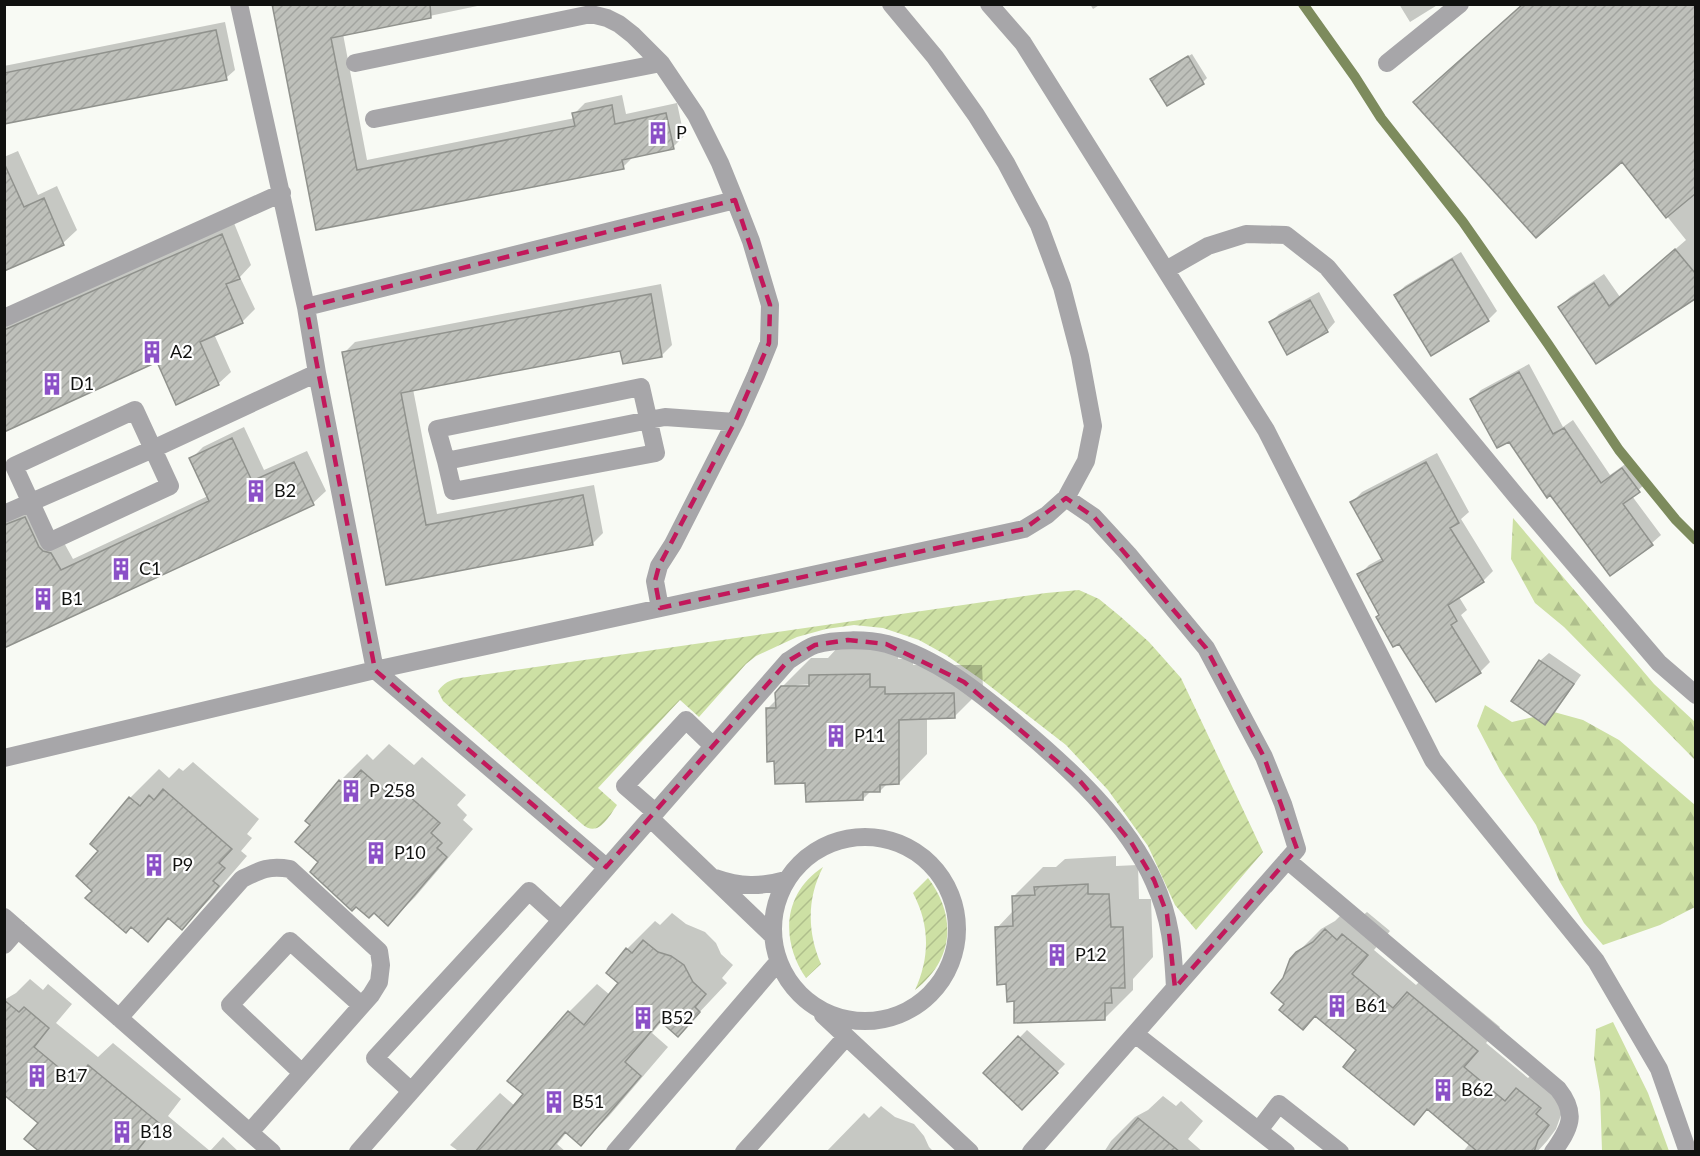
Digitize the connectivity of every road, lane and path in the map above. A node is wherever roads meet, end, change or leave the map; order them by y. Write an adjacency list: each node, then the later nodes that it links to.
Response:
1 (239, 4): 9 (street)
2 (891, 4): 19 (street)
3 (989, 4): 11 (street)
4 (1460, 4): 7 (street)
5 (355, 63): 6 (street)
6 (662, 63): 8 (street); 10 (street)
7 (1387, 63)
8 (374, 119)
9 (282, 193): 12 (street); 13 (street)
10 (735, 201): 12 (street); 16 (street)
11 (1166, 270): 24 (street); 56 (street)
12 (306, 307): 14 (street)
13 (4, 318)
14 (317, 372): 17 (street); 23 (street)
15 (649, 420): 16 (street); 18 (street); 18 (street); 18 (street)
16 (735, 422): 22 (street)
17 (153, 449): 20 (street); 20 (street); 20 (street)
18 (446, 461)
19 (1066, 498): 22 (street); 28 (street)
20 (32, 503): 21 (street)
21 (4, 514)
22 (660, 608): 23 (street)
23 (375, 670): 26 (street); 29 (street)
24 (1695, 695)
25 (713, 746): 27 (street); 27 (street); 37 (street)
26 (4, 758)
27 (652, 815): 29 (street); 30 (street)
28 (1287, 860): 37 (street); 55 (street)
29 (606, 867): 32 (street)
30 (714, 878): 31 (street); 34 (street)
31 (786, 880): 34 (street); 39 (street)
32 (561, 920): 44 (street); 44 (street)
33 (11, 923): 35 (street); 40 (street)
34 (772, 935): 36 (street)
35 (4, 945)
36 (778, 962): 39 (street); 49 (street)
37 (1175, 988): 41 (street)
38 (362, 1005): 40 (street); 43 (street); 43 (street)
39 (813, 1006): 42 (street)
40 (119, 1018): 46 (street)
41 (1135, 1034): 45 (street); 52 (street)
42 (846, 1037): 50 (street); 51 (street)
43 (302, 1073): 46 (street)
44 (411, 1091): 48 (street)
45 (1258, 1130): 53 (street); 54 (street)
46 (250, 1132): 47 (street)
47 (272, 1152)
48 (358, 1152)
49 (615, 1152)
50 (744, 1152)
51 (970, 1152)
52 (1031, 1152)
53 (1286, 1152)
54 (1340, 1152)
55 (1553, 1152)
56 (1688, 1152)

